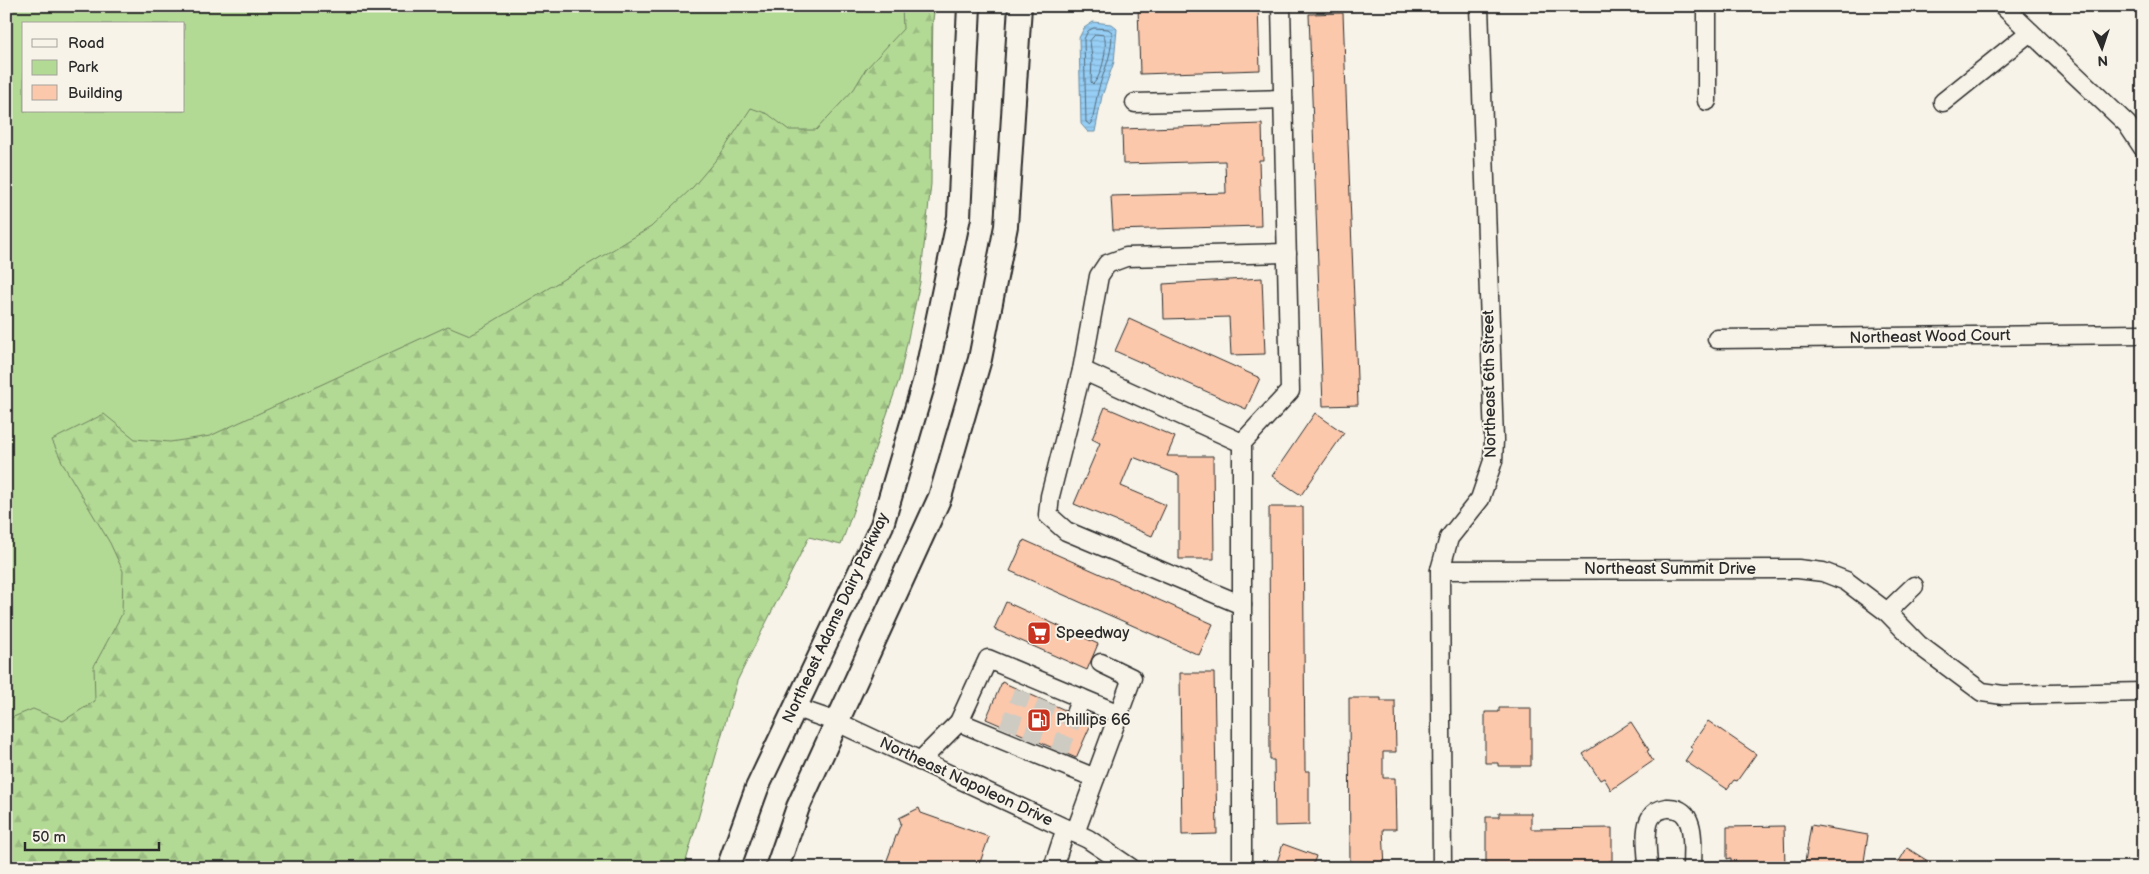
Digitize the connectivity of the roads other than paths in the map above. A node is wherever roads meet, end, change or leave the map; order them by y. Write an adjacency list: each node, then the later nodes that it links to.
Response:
1 (969, 6): 24 (main road, Northeast Adams Dairy Parkway)
2 (1020, 6): 26 (main road)
3 (1281, 6): 8 (street)
4 (1479, 6): 18 (street, Northeast 6th Street)
5 (1707, 6): 9 (street)
6 (2003, 6): 7 (street)
7 (2030, 32): 10 (street); 12 (street)
8 (1283, 99): 11 (street); 13 (street)
9 (1707, 101)
10 (1943, 102)
11 (1135, 103)
12 (2143, 148)
13 (1287, 253): 16 (street); 17 (street)
14 (2143, 334): 15 (street, Northeast Wood Court)
15 (1717, 339)
16 (1082, 370): 17 (street); 20 (street)
17 (1242, 443): 20 (street)
18 (1440, 570): 21 (street, Northeast Summit Drive); 36 (street, Northeast 6th Street)
19 (1914, 586): 21 (street)
20 (1242, 605): 35 (street)
21 (1887, 612): 23 (street, Northeast Summit Drive)
22 (1101, 663): 25 (street)
23 (2143, 692)
24 (796, 708): 26 (street, Northeast Napoleon Drive); 31 (main road, Northeast Adams Dairy Parkway)
25 (1119, 714): 27 (street); 29 (street)
26 (837, 722): 28 (street, Northeast Napoleon Drive); 32 (main road)
27 (959, 722): 28 (street); 29 (street)
28 (920, 761): 30 (street, Northeast Napoleon Drive)
29 (1095, 778): 30 (street)
30 (1070, 830): 33 (street); 34 (street, Northeast Napoleon Drive)
31 (728, 868)
32 (777, 868)
33 (1053, 868)
34 (1131, 868)
35 (1242, 868)
36 (1442, 868)
37 (1648, 868): 38 (street)
38 (1692, 868)

